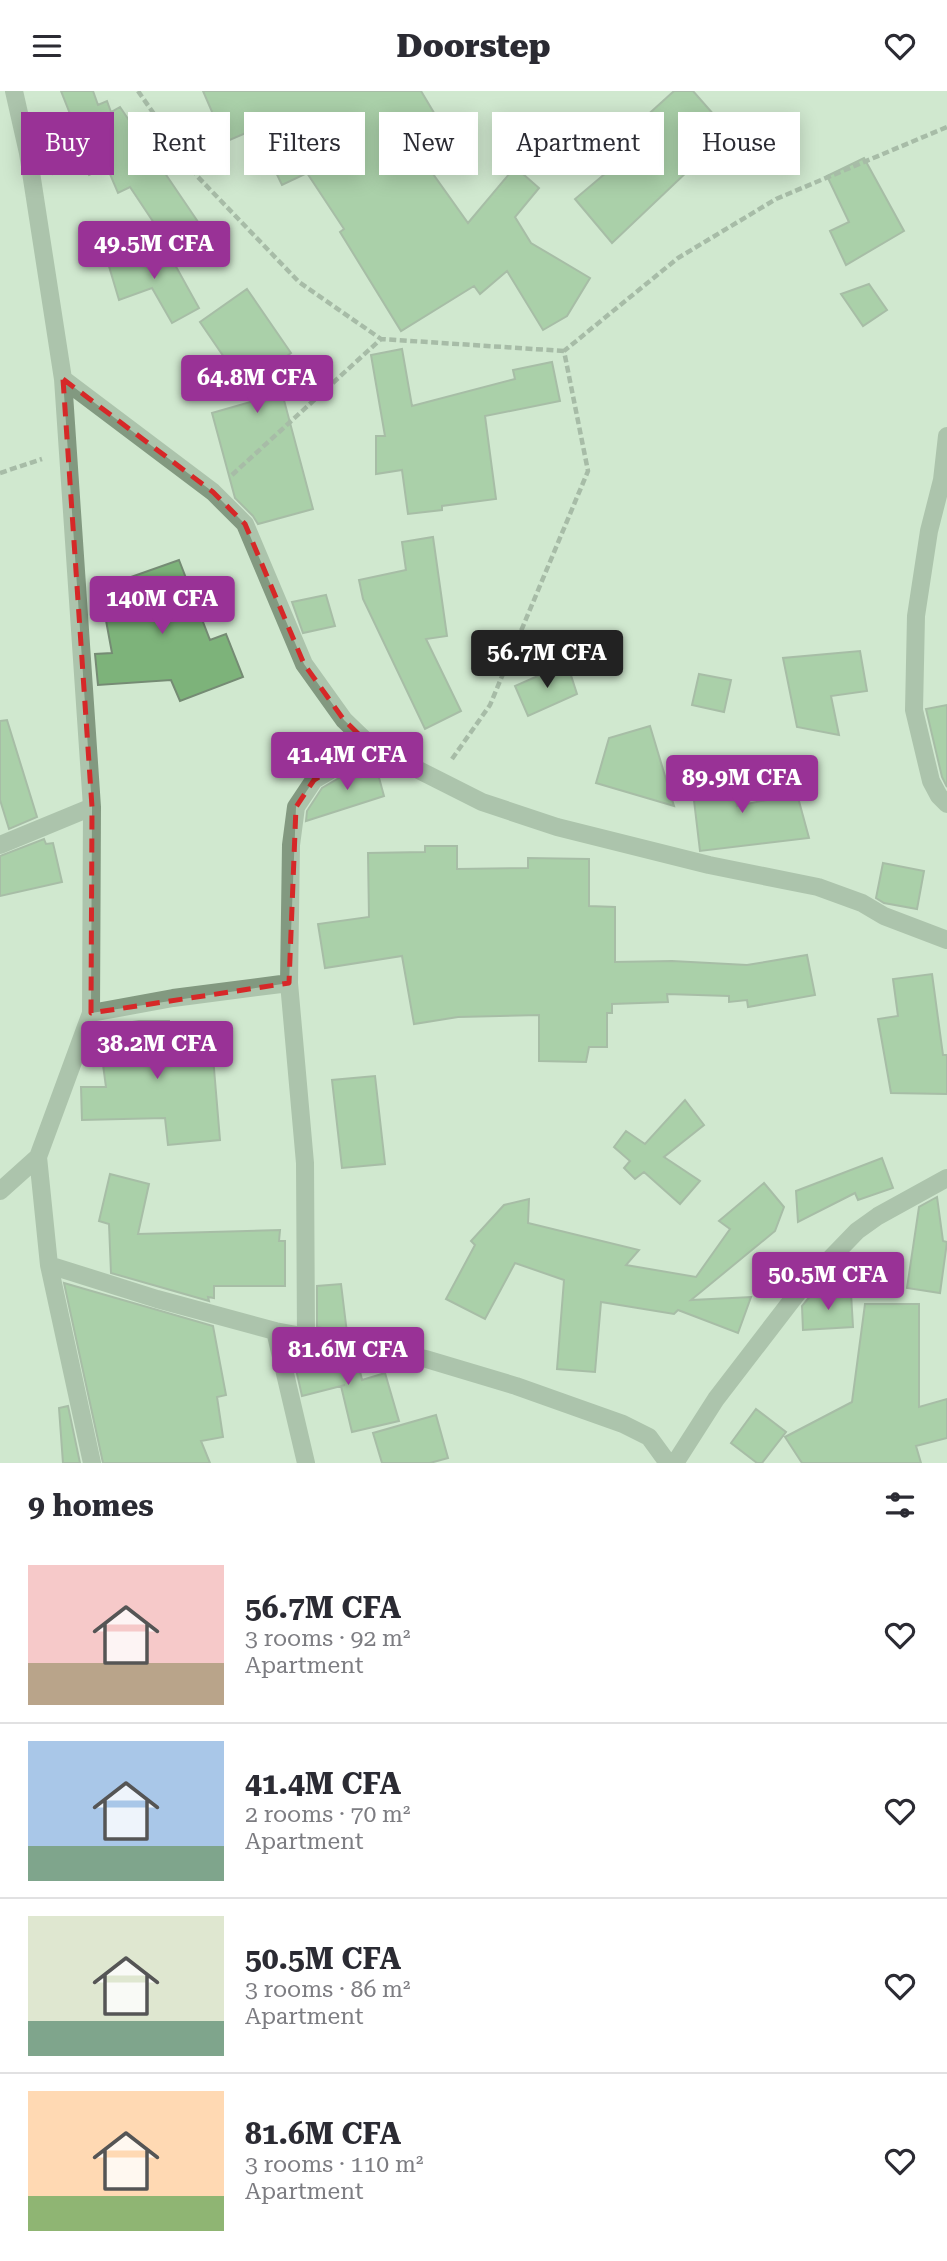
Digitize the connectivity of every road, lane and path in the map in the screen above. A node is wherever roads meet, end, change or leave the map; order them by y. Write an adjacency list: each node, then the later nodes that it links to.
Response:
1 (14, 91): 6 (street)
2 (138, 91): 4 (path)
3 (947, 127): 5 (path)
4 (381, 339): 5 (path); 11 (path)
5 (564, 351): 13 (path)
6 (63, 379): 8 (street); 11 (street)
7 (947, 436): 9 (street)
8 (69, 450): 10 (path); 15 (street)
9 (945, 471): 14 (street)
10 (0, 473)
11 (213, 492): 12 (street)
12 (370, 746): 13 (street); 18 (street)
13 (438, 779): 17 (street)
14 (947, 804)
15 (92, 807): 16 (street); 19 (street)
16 (0, 845)
17 (947, 940)
18 (289, 983): 19 (street); 25 (street)
19 (91, 1013): 20 (street)
20 (38, 1157): 22 (street); 23 (street)
21 (947, 1178): 29 (street)
22 (0, 1191)
23 (49, 1265): 24 (street); 26 (street)
24 (275, 1331): 25 (street); 27 (street)
25 (306, 1336): 28 (street)
26 (92, 1463)
27 (306, 1463)
28 (668, 1463)
29 (675, 1463)

